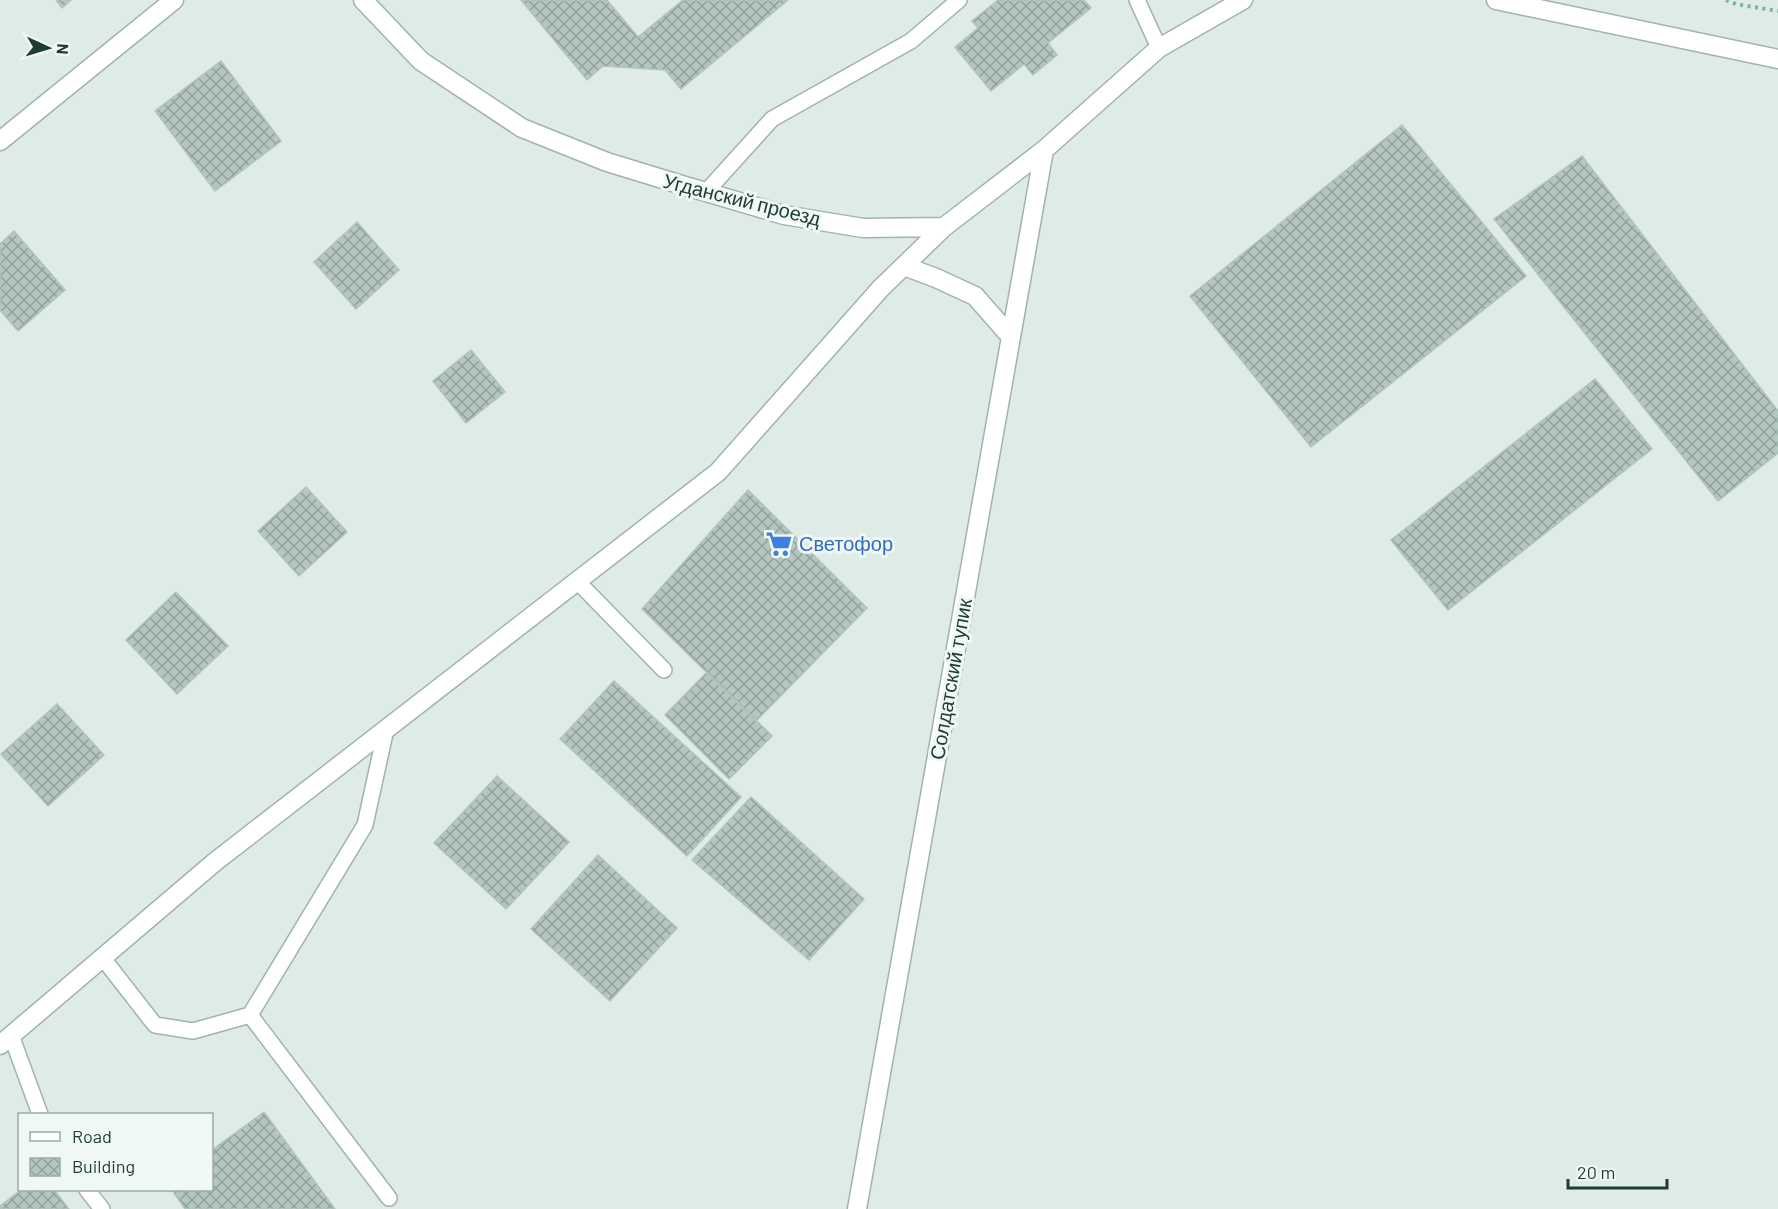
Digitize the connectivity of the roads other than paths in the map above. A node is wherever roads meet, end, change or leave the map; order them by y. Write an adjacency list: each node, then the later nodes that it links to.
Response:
1 (174, 0): 9 (street)
2 (363, 0): 11 (street, Угданский проезд)
3 (958, 0): 11 (lane)
4 (1137, 0): 7 (lane)
5 (1243, 0): 7 (street)
6 (1509, 1): 8 (street)
7 (1160, 48): 10 (street)
8 (1778, 59)
9 (0, 141)
10 (1044, 150): 12 (street); 14 (street, Солдатский тупик)
11 (706, 192): 12 (street, Угданский проезд)
12 (944, 226): 13 (street)
13 (904, 266): 14 (street); 15 (street)
14 (1011, 337): 25 (street, Солдатский тупик)
15 (577, 581): 16 (lane); 17 (street)
16 (664, 670)
17 (386, 729): 18 (street); 19 (lane)
18 (102, 957): 19 (lane); 20 (street)
19 (250, 1015): 23 (lane)
20 (6, 1040): 21 (lane)
21 (40, 1113)
22 (88, 1191): 24 (lane)
23 (389, 1198)
24 (102, 1209)
25 (857, 1209)

